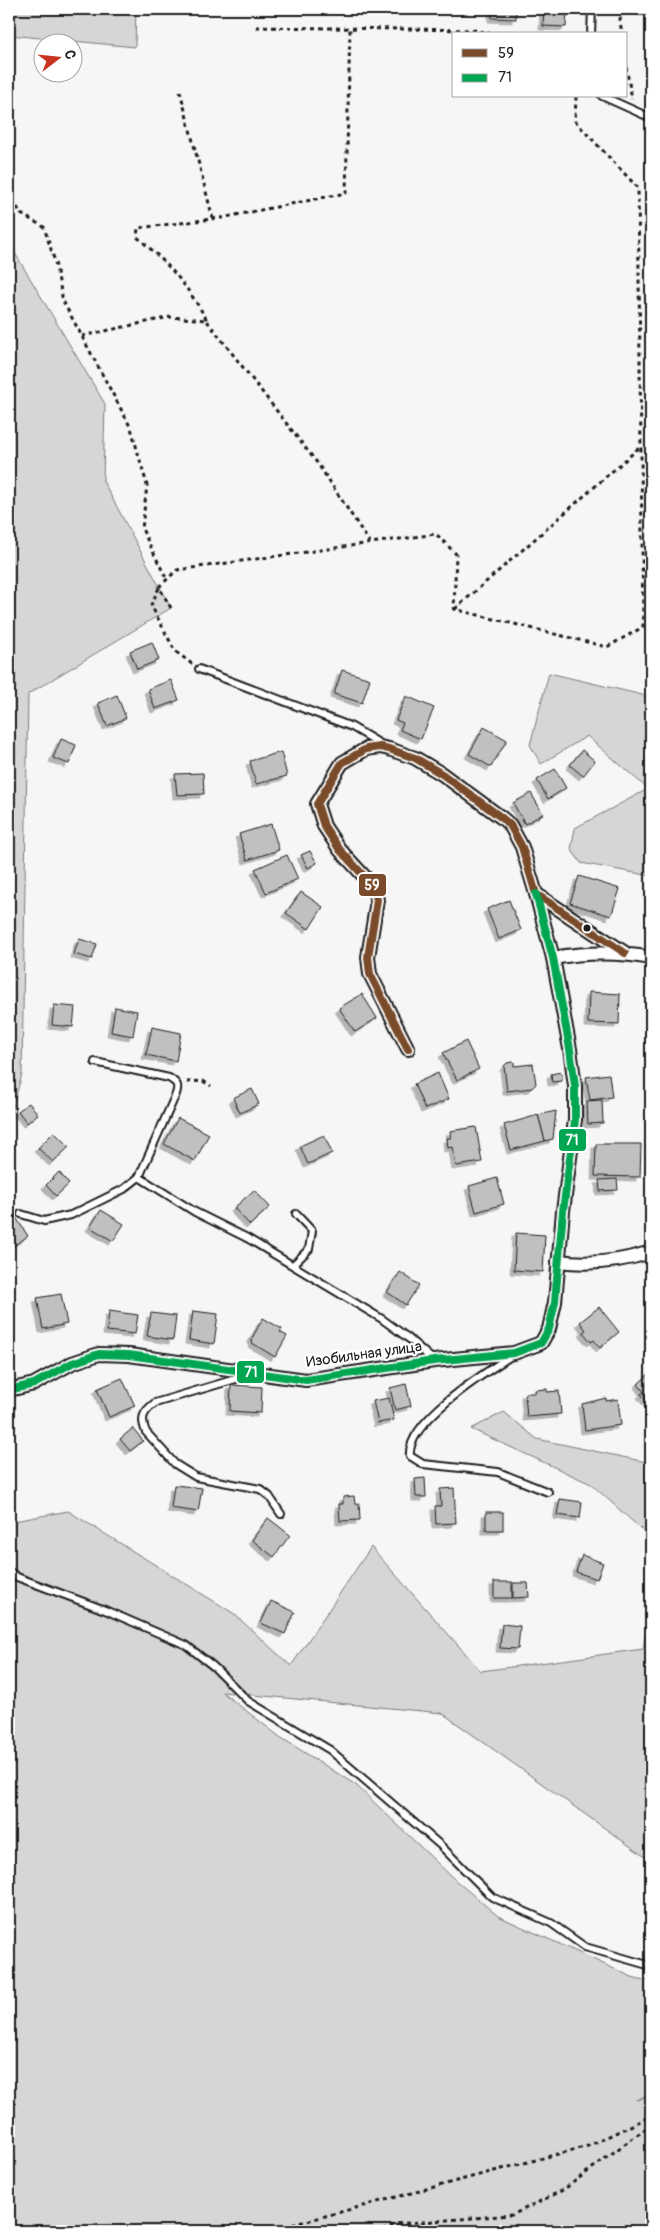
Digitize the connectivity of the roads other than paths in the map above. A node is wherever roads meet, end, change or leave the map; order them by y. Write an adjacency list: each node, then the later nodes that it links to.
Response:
1 (592, 9): 2 (lane)
2 (591, 32)
3 (606, 98): 4 (lane)
4 (651, 118)
5 (199, 669): 6 (lane)
6 (389, 749): 7 (street, Изобильная улица); 11 (street)
7 (536, 894): 8 (street); 9 (street, Изобильная улица)
8 (625, 953): 9 (street); 10 (street)
9 (553, 958): 17 (street, Изобильная улица)
10 (651, 958)
11 (408, 1049)
12 (95, 1062): 13 (lane)
13 (139, 1177): 14 (lane); 18 (lane, Изобильная улица)
14 (21, 1214)
15 (296, 1214): 18 (lane)
16 (651, 1252): 17 (street)
17 (558, 1261): 19 (street, Изобильная улица)
18 (292, 1265): 20 (lane, Изобильная улица)
19 (514, 1353): 20 (street, Изобильная улица); 23 (lane)
20 (434, 1361): 21 (street, Изобильная улица)
21 (255, 1374): 22 (street, Изобильная улица); 24 (lane)
22 (9, 1390)
23 (548, 1492)
24 (281, 1514)
25 (9, 1571): 26 (lane)
26 (651, 1966)

